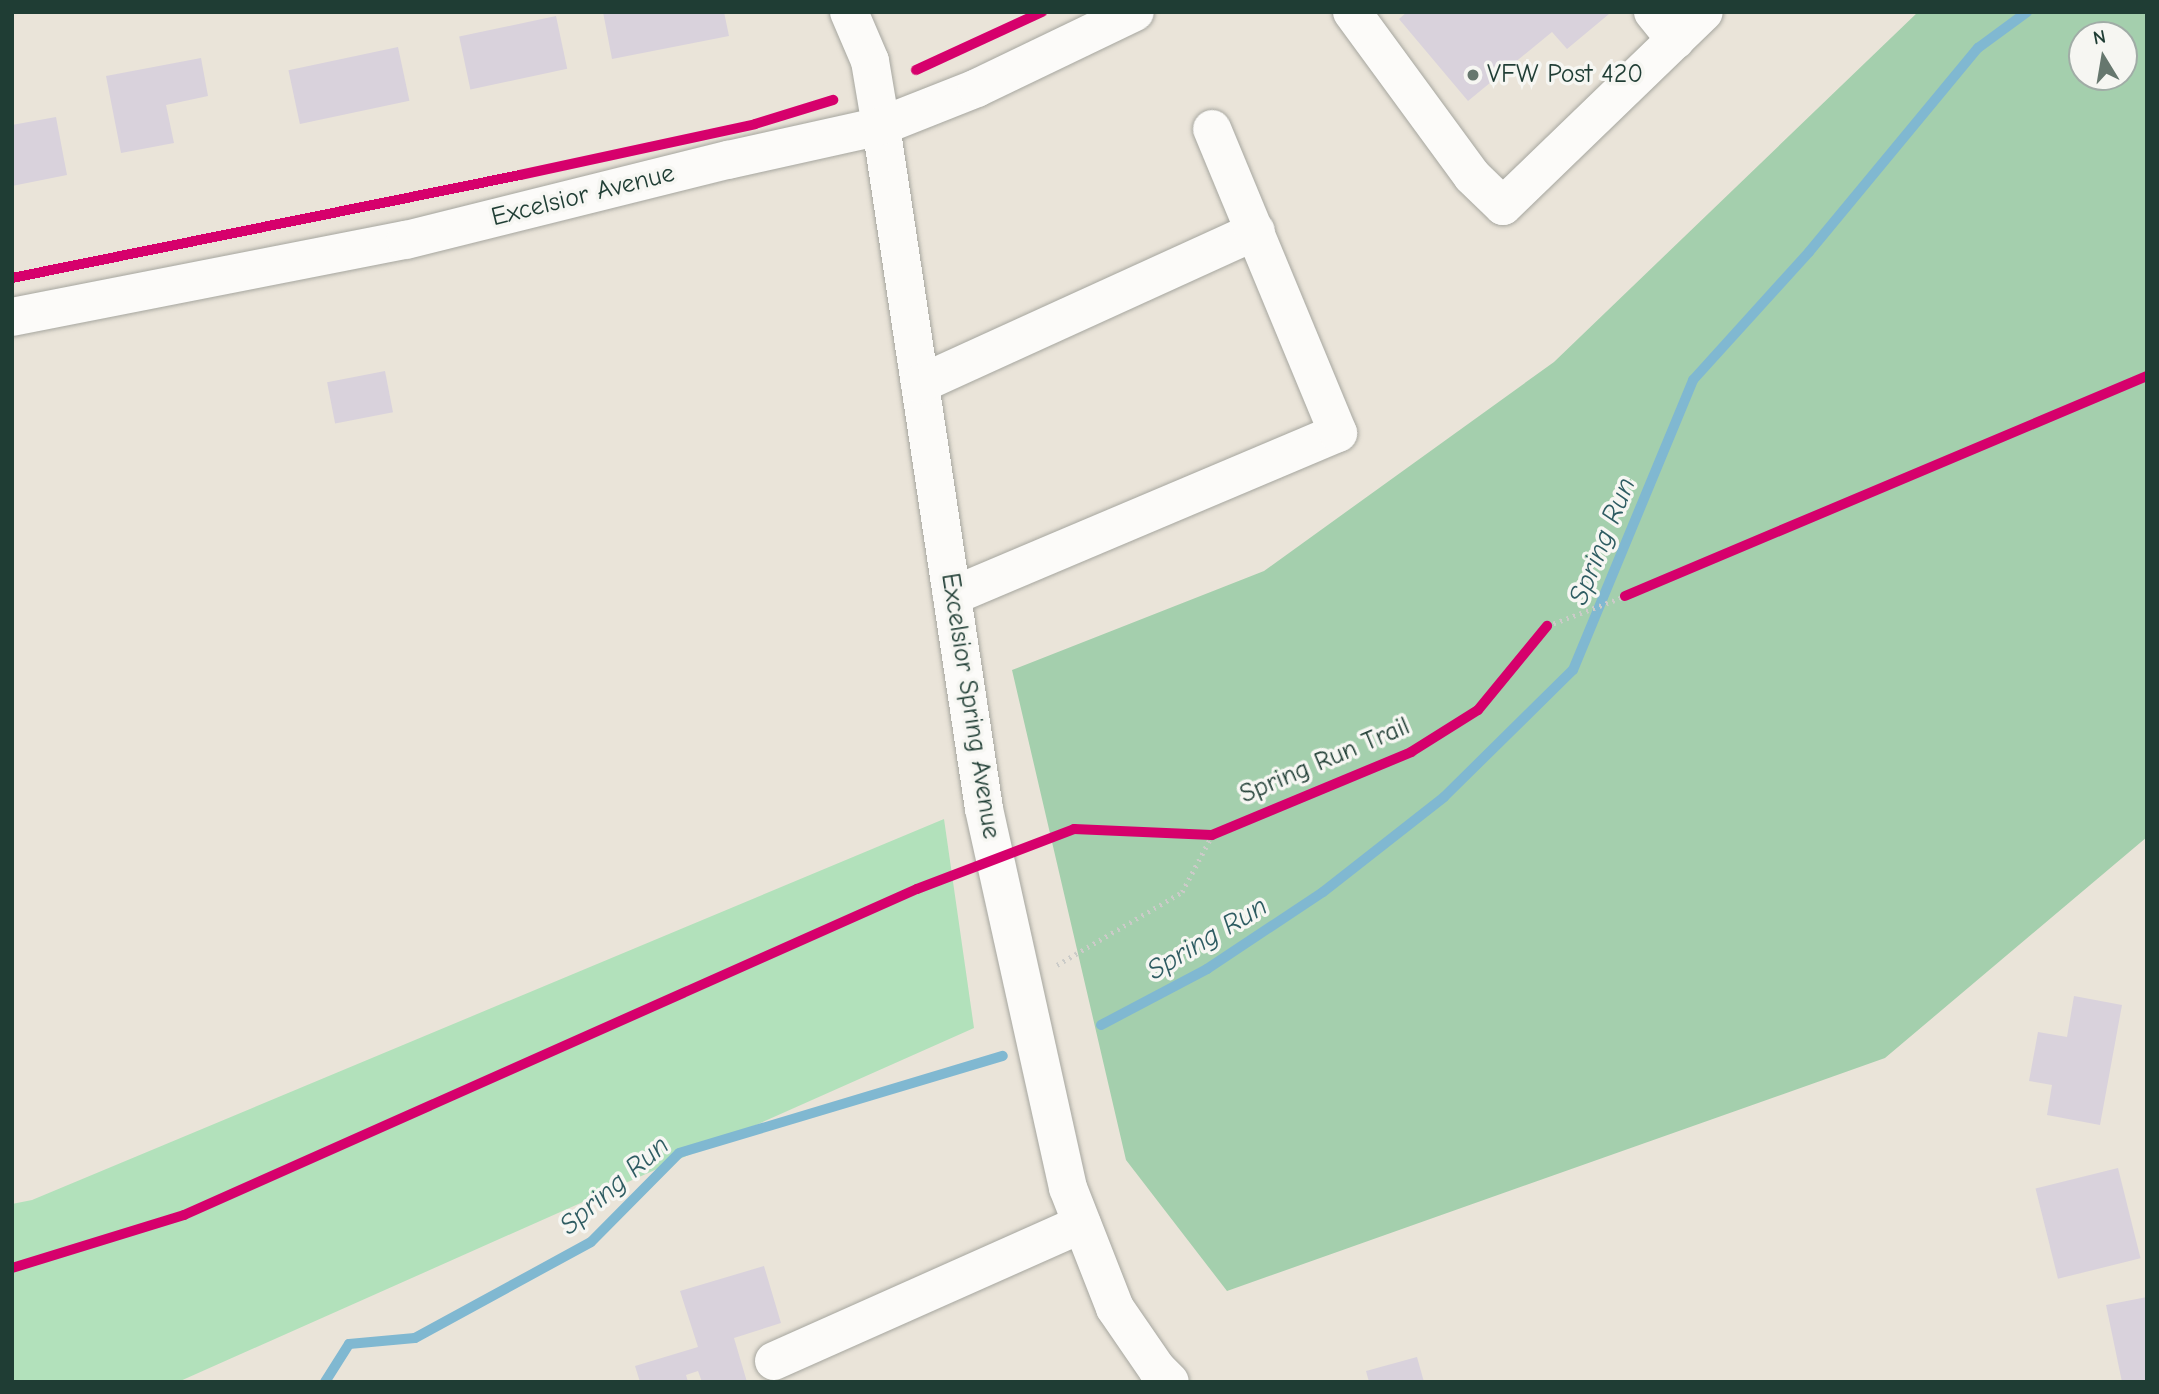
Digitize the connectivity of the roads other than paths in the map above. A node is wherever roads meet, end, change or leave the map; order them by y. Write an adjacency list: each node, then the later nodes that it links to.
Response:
1 (849, 12): 6 (street, Excelsior Spring Avenue)
2 (1135, 12): 6 (street, Excelsior Avenue)
3 (1352, 12): 5 (street)
4 (1704, 12): 5 (street)
5 (1664, 26)
6 (881, 126): 9 (street, Excelsior Avenue); 10 (street, Excelsior Spring Avenue)
7 (1212, 129): 8 (street)
8 (1256, 231): 10 (street); 11 (street)
9 (12, 317)
10 (920, 384): 11 (street, Excelsior Spring Avenue)
11 (952, 596): 12 (street, Excelsior Spring Avenue)
12 (1082, 1224): 13 (street); 14 (street, Excelsior Spring Avenue)
13 (774, 1361)
14 (1170, 1382)

